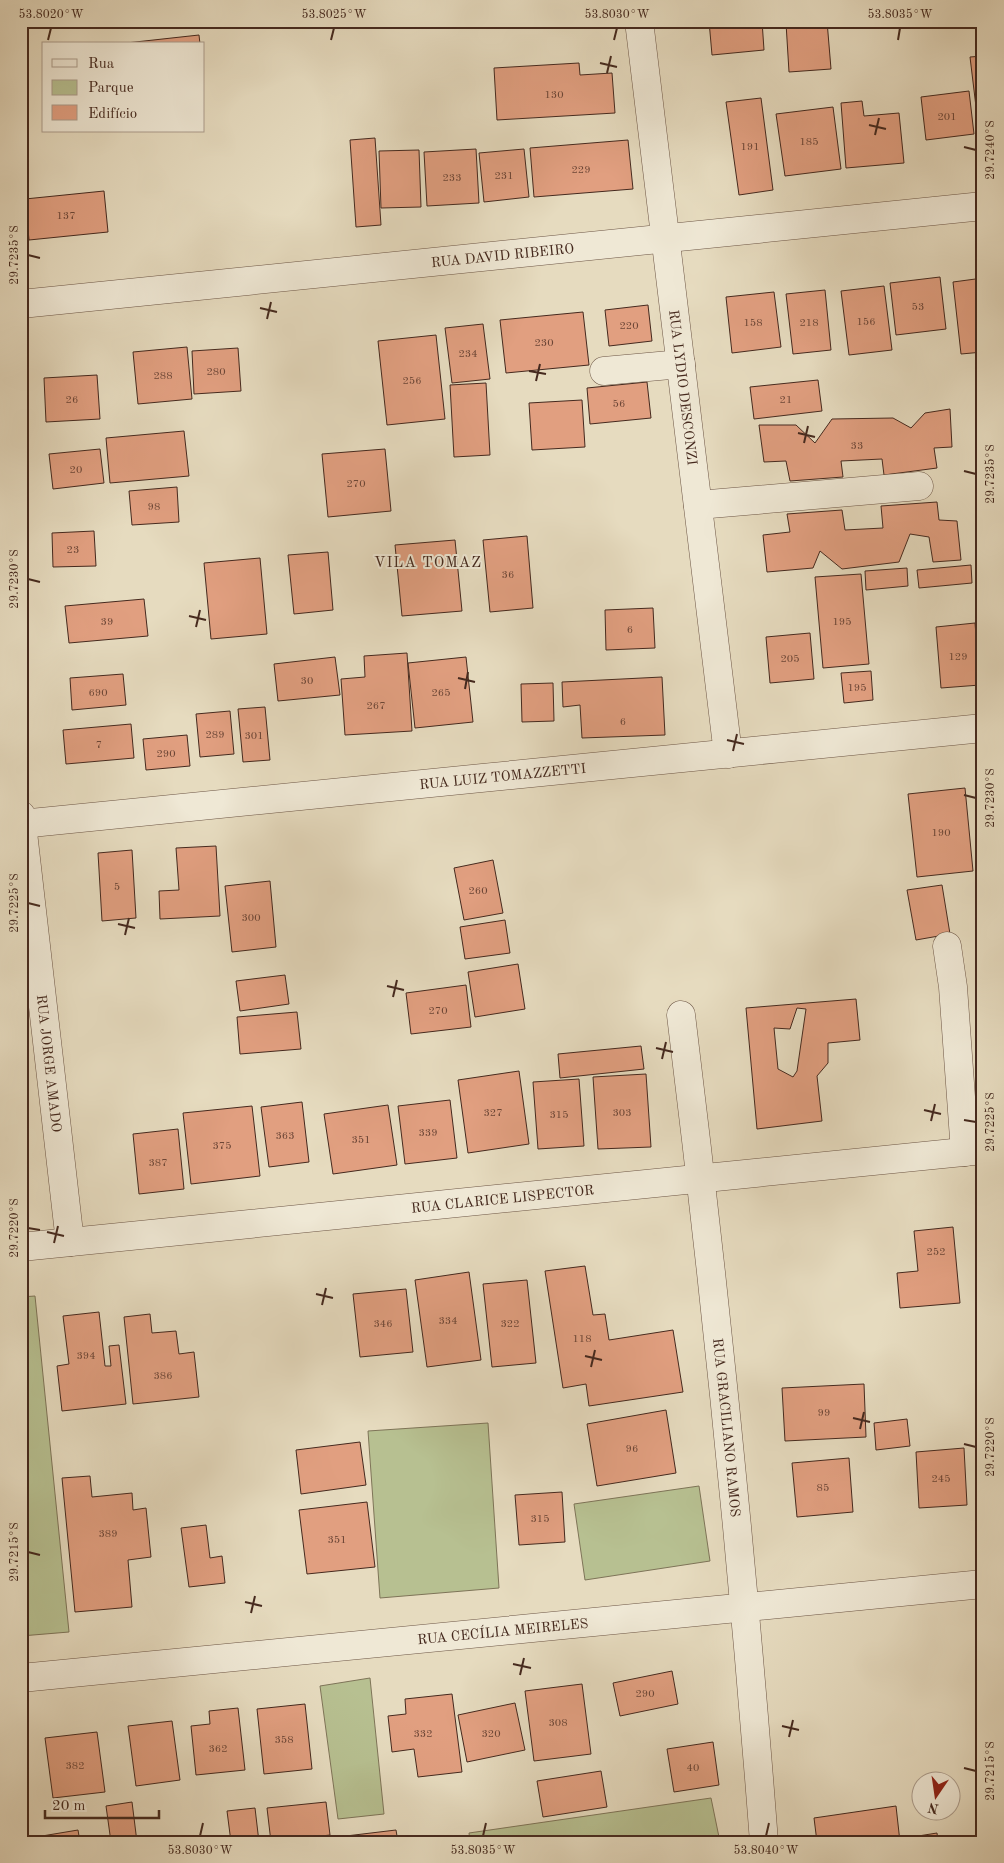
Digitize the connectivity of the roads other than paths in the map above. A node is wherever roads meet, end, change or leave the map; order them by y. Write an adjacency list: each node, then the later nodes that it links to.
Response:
1 (639, 21): 3 (street, RUA LYDIO DESCONZI)
2 (983, 206): 3 (street, RUA DAVID RIBEIRO)
3 (666, 238): 4 (street, RUA DAVID RIBEIRO); 5 (street, RUA LYDIO DESCONZI)
4 (21, 304)
5 (681, 364): 6 (street); 8 (street, RUA LYDIO DESCONZI)
6 (604, 371)
7 (918, 486): 8 (street)
8 (698, 505): 10 (street, RUA LYDIO DESCONZI)
9 (983, 728): 10 (street, RUA LUIZ TOMAZZETTI)
10 (728, 754): 11 (street, RUA LUIZ TOMAZZETTI)
11 (22, 821): 16 (street, RUA JORGE AMADO)
12 (946, 946): 14 (street)
13 (681, 1015): 15 (street, RUA GRACILIANO RAMOS)
14 (974, 1151): 15 (street, RUA CLARICE LISPECTOR)
15 (701, 1179): 16 (street, RUA CLARICE LISPECTOR); 19 (street, RUA GRACILIANO RAMOS)
16 (70, 1242): 17 (street, RUA CLARICE LISPECTOR)
17 (21, 1247)
18 (983, 1584): 19 (street, RUA CECÍLIA MEIRELES)
19 (746, 1607): 20 (street, RUA CECÍLIA MEIRELES); 21 (street, RUA GRACILIANO RAMOS)
20 (21, 1678)
21 (764, 1842)

